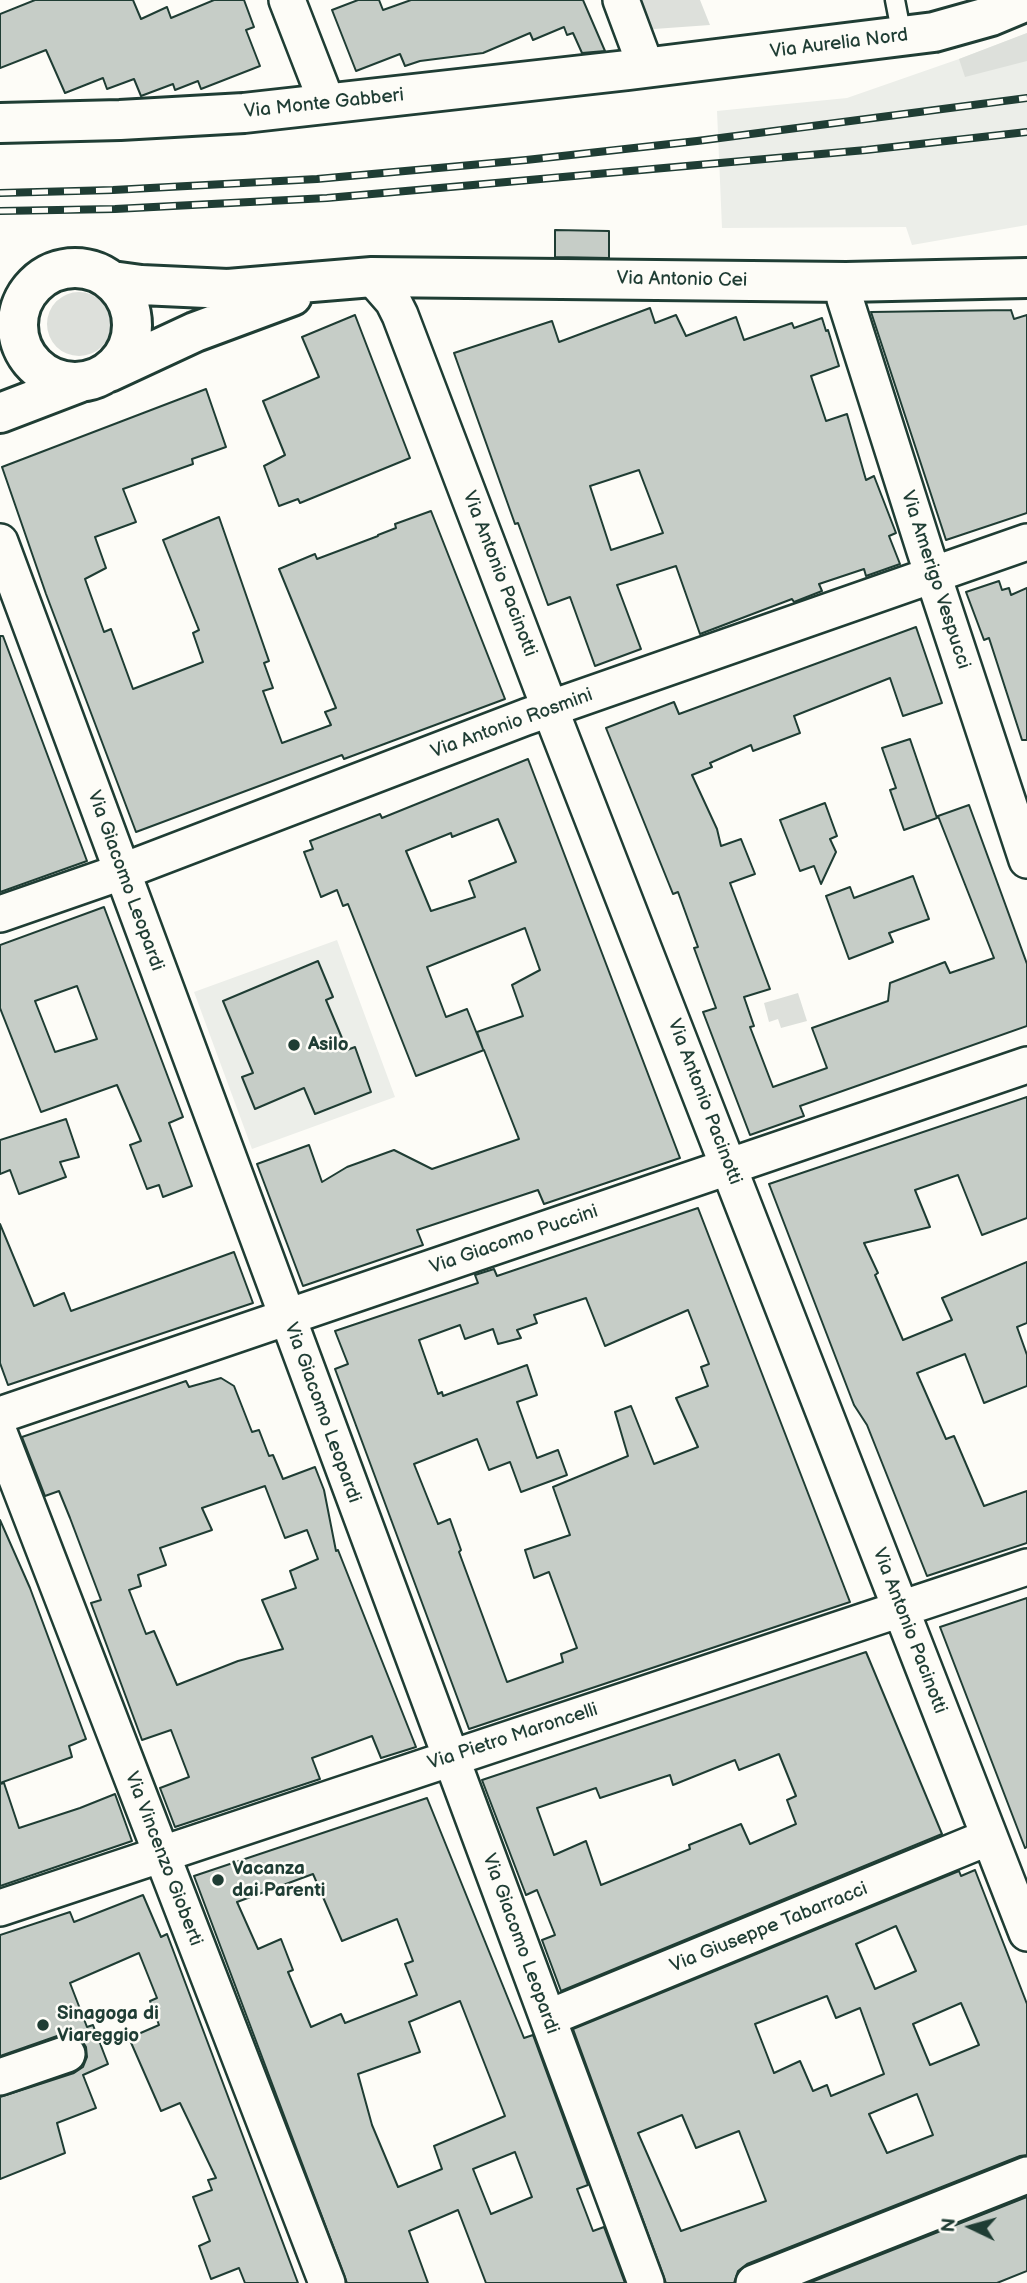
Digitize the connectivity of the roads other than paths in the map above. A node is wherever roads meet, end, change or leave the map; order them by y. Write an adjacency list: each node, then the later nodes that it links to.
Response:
1 (287, 0): 6 (street)
2 (621, 0): 5 (street)
3 (1027, 1): 4 (street, Via Aurelia Nord)
4 (899, 18): 5 (street, Via Aurelia Nord)
5 (646, 67): 6 (street, Via Monte Gabberi)
6 (327, 103): 7 (street, Via Monte Gabberi)
7 (0, 123)
8 (45, 276): 11 (street); 12 (street); 14 (street)
9 (354, 278): 10 (street, Via Antonio Cei); 12 (street, Via Antonio Cei); 15 (street, Via Antonio Cei); 21 (street, Via Antonio Pacinotti)
10 (1027, 278)
11 (0, 279)
12 (112, 281): 15 (street)
13 (845, 299): 20 (street, Via Amerigo Vespucci)
14 (14, 330): 15 (street); 16 (street)
15 (91, 379): 17 (street)
16 (0, 388)
17 (0, 413)
18 (0, 542): 23 (street, Via Giacomo Leopardi)
19 (1027, 542): 20 (street, Via Antonio Rosmini)
20 (933, 576): 21 (street, Via Antonio Rosmini); 22 (street, Via Amerigo Vespucci)
21 (550, 709): 23 (street, Via Antonio Rosmini); 26 (street, Via Antonio Pacinotti)
22 (1027, 860)
23 (121, 872): 24 (street, Via Antonio Rosmini); 27 (street, Via Giacomo Leopardi)
24 (0, 914)
25 (1027, 1065): 26 (street, Via Giacomo Puccini)
26 (729, 1166): 27 (street, Via Giacomo Puccini); 31 (street, Via Antonio Pacinotti)
27 (287, 1318): 28 (street, Via Giacomo Puccini); 32 (street, Via Giacomo Leopardi)
28 (0, 1415)
29 (0, 1435): 34 (street, Via Vincenzo Gioberti)
30 (1027, 1567): 31 (street, Via Pietro Maroncelli)
31 (900, 1609): 32 (street, Via Pietro Maroncelli); 33 (street, Via Antonio Pacinotti)
32 (451, 1757): 34 (street, Via Pietro Maroncelli); 37 (street, Via Giacomo Leopardi)
33 (989, 1837): 36 (street, Via Antonio Pacinotti); 37 (street, Via Giuseppe Tabarracci)
34 (162, 1856): 35 (street, Via Pietro Maroncelli); 41 (street, Via Vincenzo Gioberti)
35 (0, 1908)
36 (1027, 1933)
37 (548, 2018): 42 (street, Via Giacomo Leopardi)
38 (67, 2054): 39 (street)
39 (0, 2077)
40 (1027, 2175): 43 (street)
41 (327, 2283)
42 (646, 2283)
43 (754, 2283)

